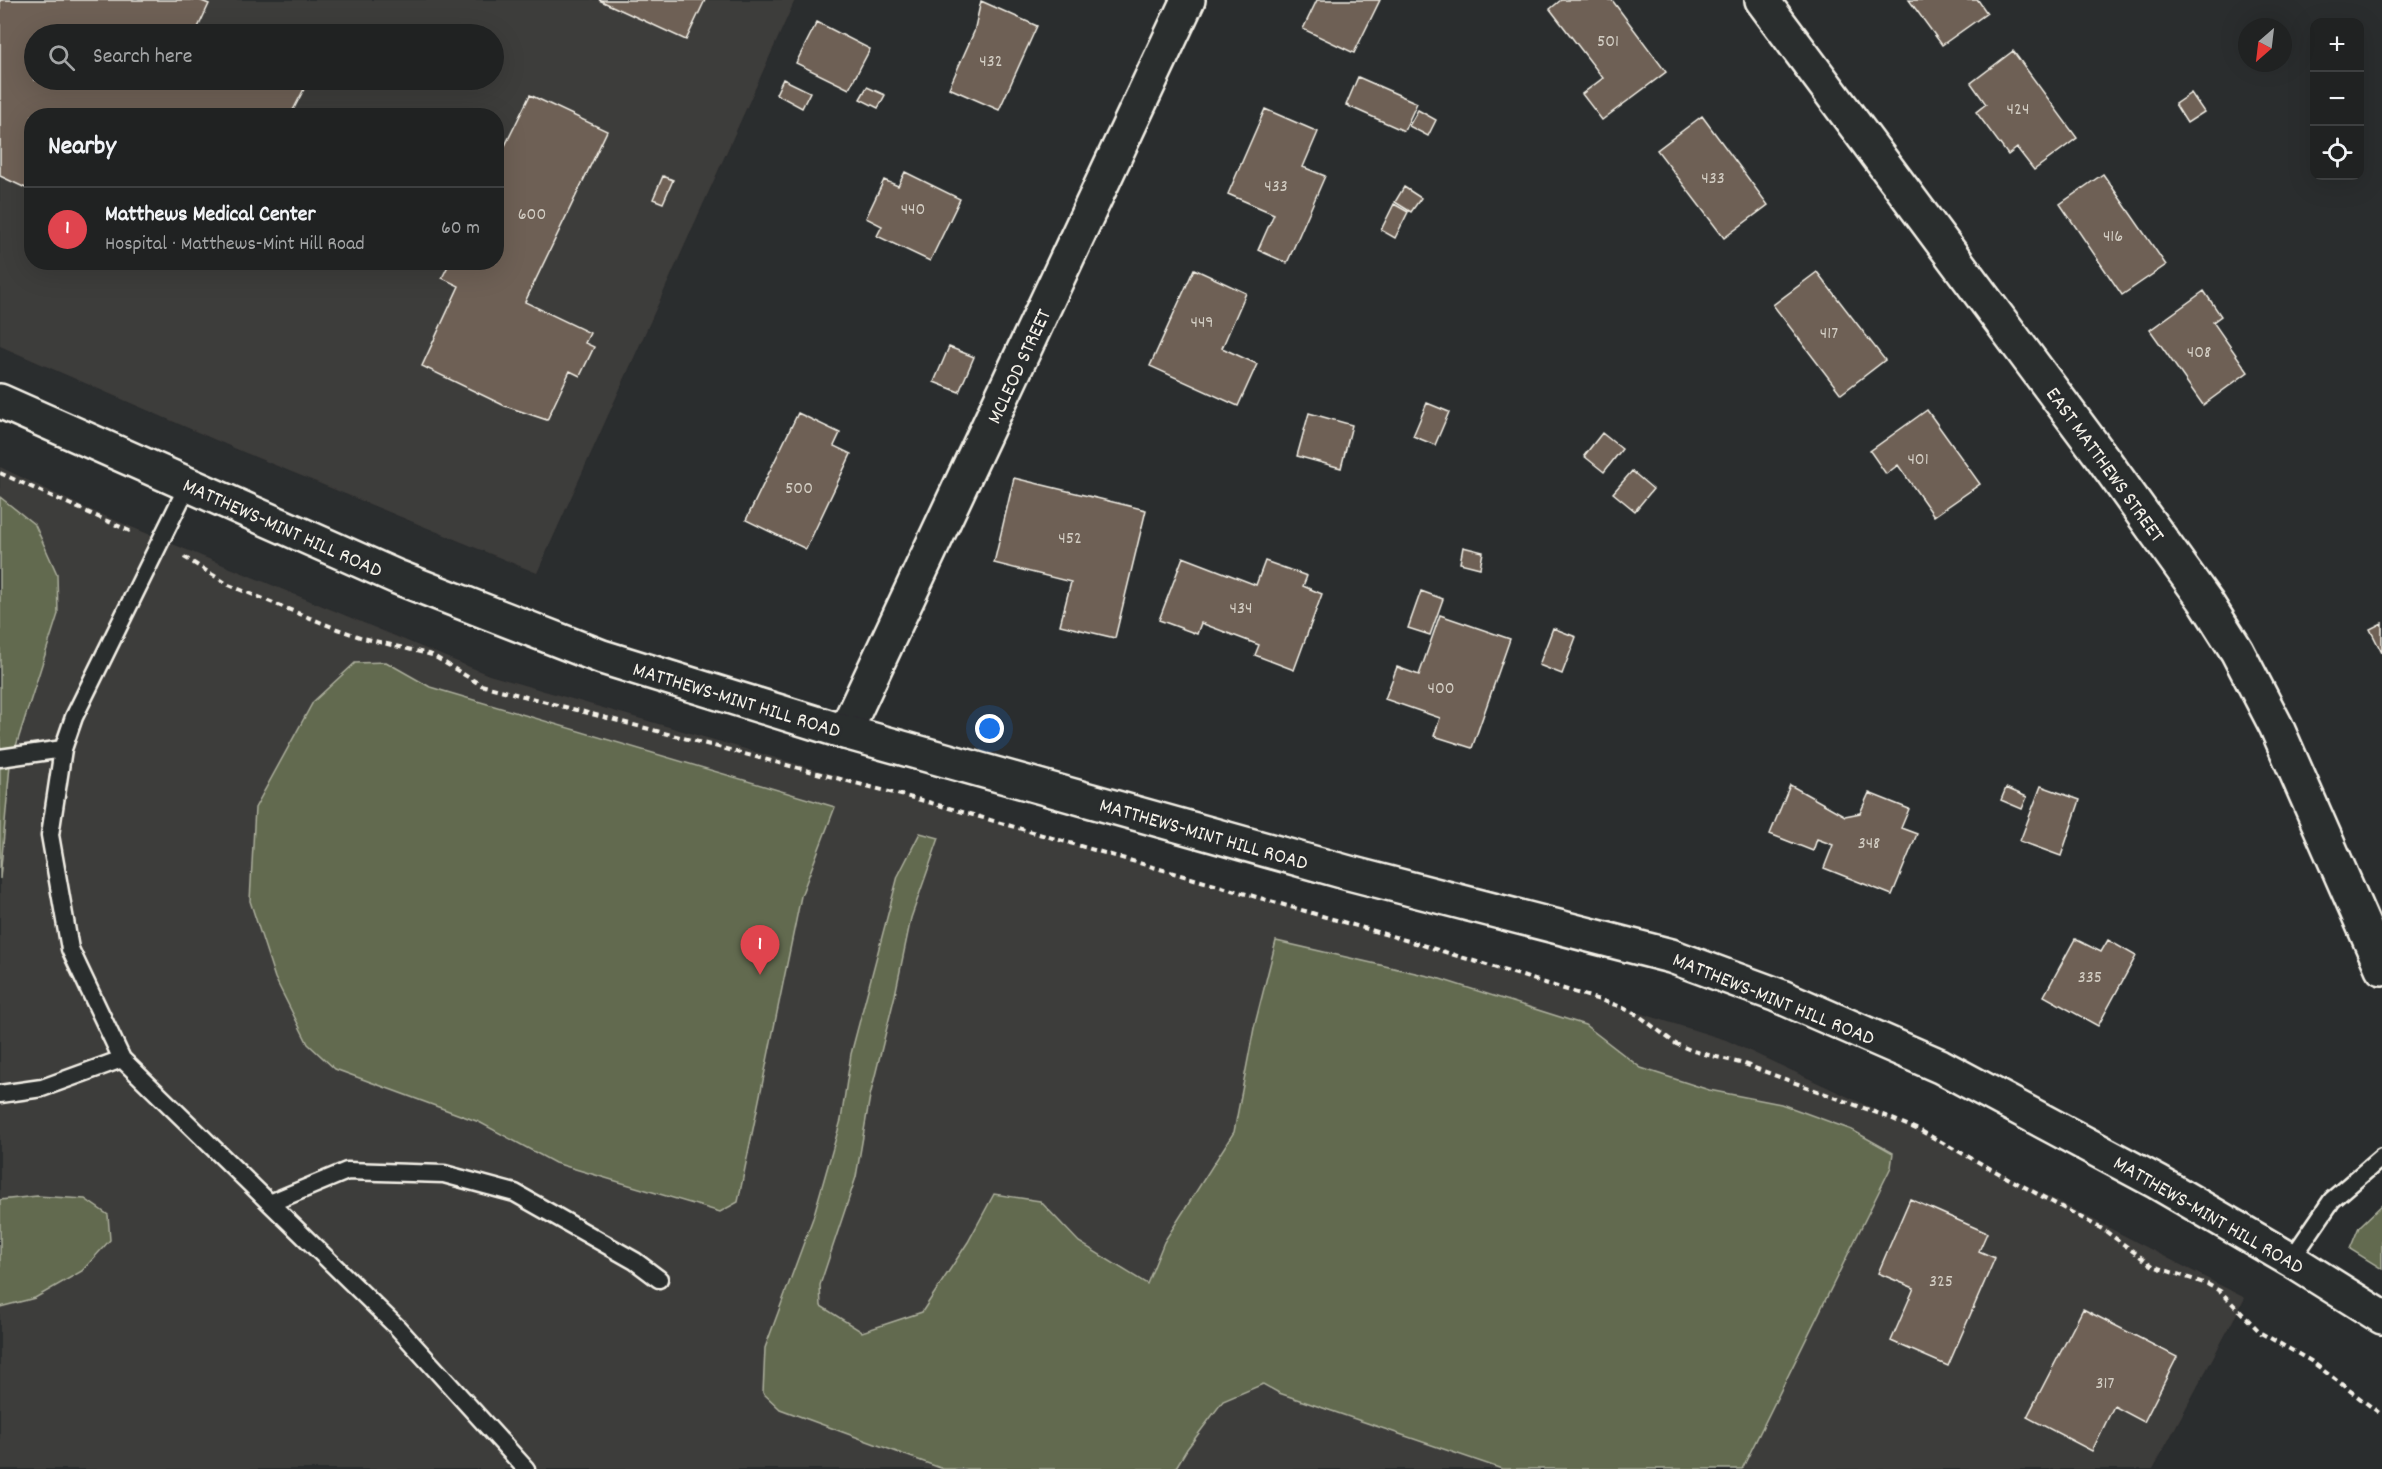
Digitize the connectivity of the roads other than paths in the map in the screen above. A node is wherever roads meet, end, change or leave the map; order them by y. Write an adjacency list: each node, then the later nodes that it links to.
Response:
1 (1188, 0): 5 (main road, MCLEOD STREET)
2 (1762, 0): 8 (main road, EAST MATTHEWS STREET)
3 (0, 401): 4 (main road, MATTHEWS-MINT HILL ROAD)
4 (188, 485): 5 (main road, MATTHEWS-MINT HILL ROAD); 6 (lane)
5 (845, 732): 13 (main road, MATTHEWS-MINT HILL ROAD)
6 (63, 749): 7 (lane); 9 (lane)
7 (0, 758)
8 (2378, 950)
9 (122, 1059): 10 (lane); 12 (lane)
10 (0, 1094)
11 (2382, 1156): 13 (lane)
12 (270, 1203): 14 (lane); 16 (lane)
13 (2291, 1260): 15 (main road, MATTHEWS-MINT HILL ROAD)
14 (659, 1279)
15 (2382, 1317)
16 (526, 1469)

